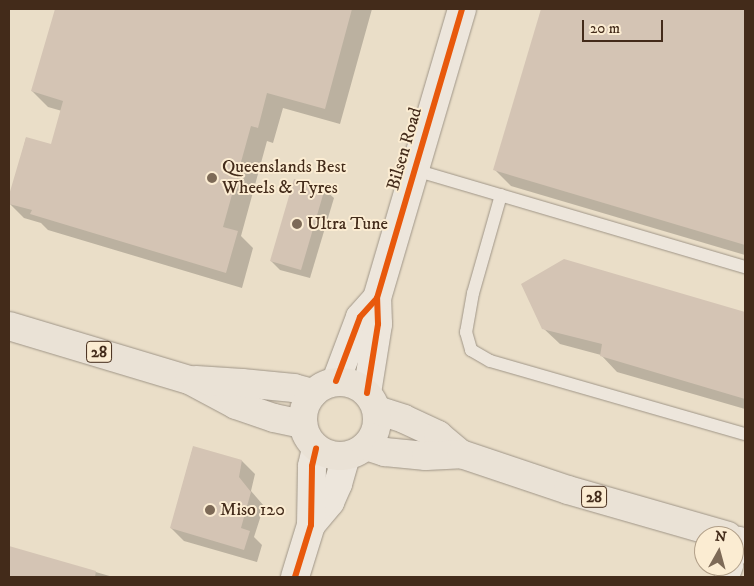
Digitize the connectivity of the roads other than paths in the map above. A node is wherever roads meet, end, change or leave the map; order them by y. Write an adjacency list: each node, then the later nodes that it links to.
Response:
1 (462, 9): 2 (street, Bilsen Road)
2 (415, 170): 3 (lane); 5 (street, Bilsen Road)
3 (501, 195): 4 (lane); 11 (lane)
4 (745, 268)
5 (377, 298): 8 (street, Bilsen Road); 9 (street, Bilsen Road)
6 (9, 326): 7 (main road, 28)
7 (189, 380): 8 (main road, 28); 10 (main road, 28)
8 (325, 387): 9 (main road, 28); 10 (main road)
9 (372, 402): 13 (main road); 14 (main road, 28)
10 (303, 424): 12 (main road)
11 (745, 434)
12 (316, 448): 13 (main road, 28); 15 (street)
13 (356, 451): 14 (main road, 28); 15 (street)
14 (461, 454): 16 (main road, 28)
15 (311, 525): 17 (street)
16 (694, 529)
17 (294, 577)

